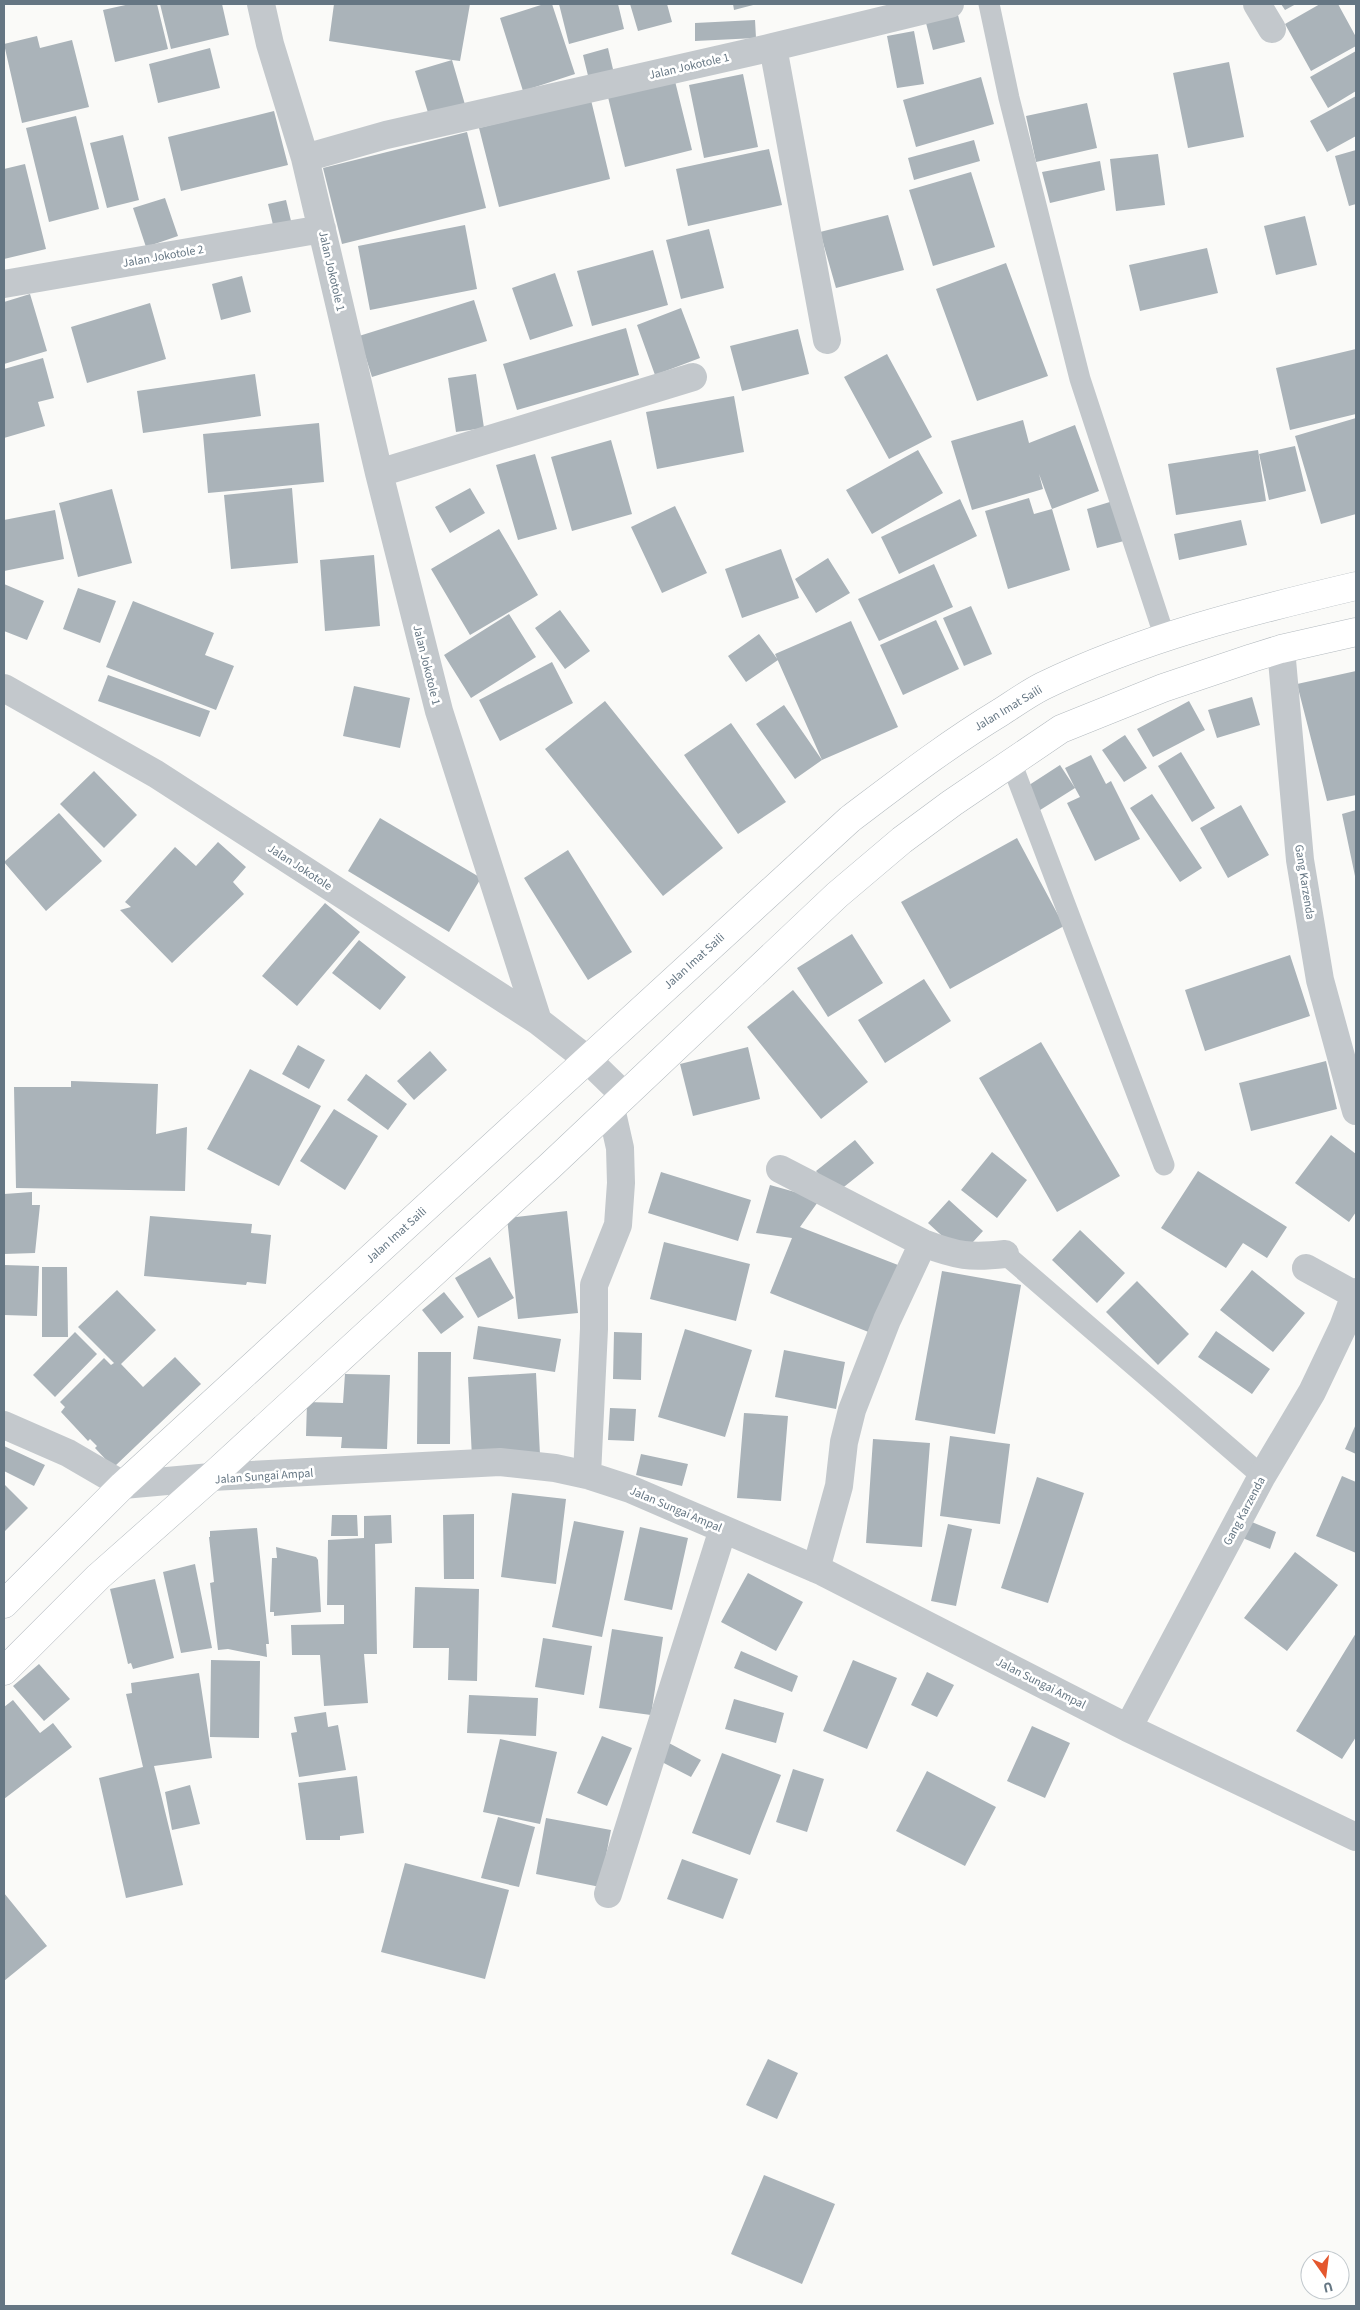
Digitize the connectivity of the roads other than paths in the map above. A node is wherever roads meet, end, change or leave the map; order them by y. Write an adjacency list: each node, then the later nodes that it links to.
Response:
1 (261, 4): 7 (street)
2 (950, 4): 6 (street, Jalan Jokotole 1)
3 (988, 4): 15 (lane)
4 (1257, 4): 5 (street)
5 (1272, 29)
6 (773, 47): 7 (street, Jalan Jokotole 1); 10 (street)
7 (305, 158): 8 (street, Jalan Jokotole 1)
8 (322, 229): 9 (street, Jalan Jokotole 2); 12 (street, Jalan Jokotole 1)
9 (4, 284)
10 (827, 340)
11 (693, 378): 12 (street)
12 (379, 473): 19 (street, Jalan Jokotole 1)
13 (1356, 586): 15 (main road, Jalan Imat Saili)
14 (1356, 632): 16 (main road)
15 (1165, 638): 20 (main road, Jalan Imat Saili)
16 (1281, 649): 18 (main road); 22 (street, Gang Karzenda)
17 (4, 688): 19 (street, Jalan Jokotole)
18 (1011, 762): 21 (main road); 23 (lane)
19 (538, 1021): 20 (street, Jalan Jokotole)
20 (588, 1060): 21 (street, Jalan Jokotole); 33 (main road, Jalan Imat Saili)
21 (617, 1101): 30 (street); 32 (main road)
22 (1356, 1111)
23 (1164, 1165)
24 (780, 1169): 25 (street)
25 (923, 1243): 26 (street); 35 (street)
26 (1005, 1254): 31 (lane)
27 (1306, 1268): 28 (street)
28 (1356, 1293): 31 (street, Gang Karzenda)
29 (4, 1425): 33 (street)
30 (587, 1475): 32 (street, Jalan Sungai Ampal); 34 (street, Jalan Sungai Ampal)
31 (1262, 1476): 38 (street, Gang Karzenda)
32 (211, 1477): 33 (street); 37 (main road, Jalan Sungai Ampal)
33 (122, 1485): 36 (main road)
34 (723, 1529): 35 (street, Jalan Sungai Ampal); 40 (street)
35 (816, 1569): 38 (street, Jalan Sungai Ampal)
36 (4, 1604)
37 (4, 1671)
38 (1128, 1728): 39 (street, Jalan Sungai Ampal)
39 (1356, 1837)
40 (608, 1894)

